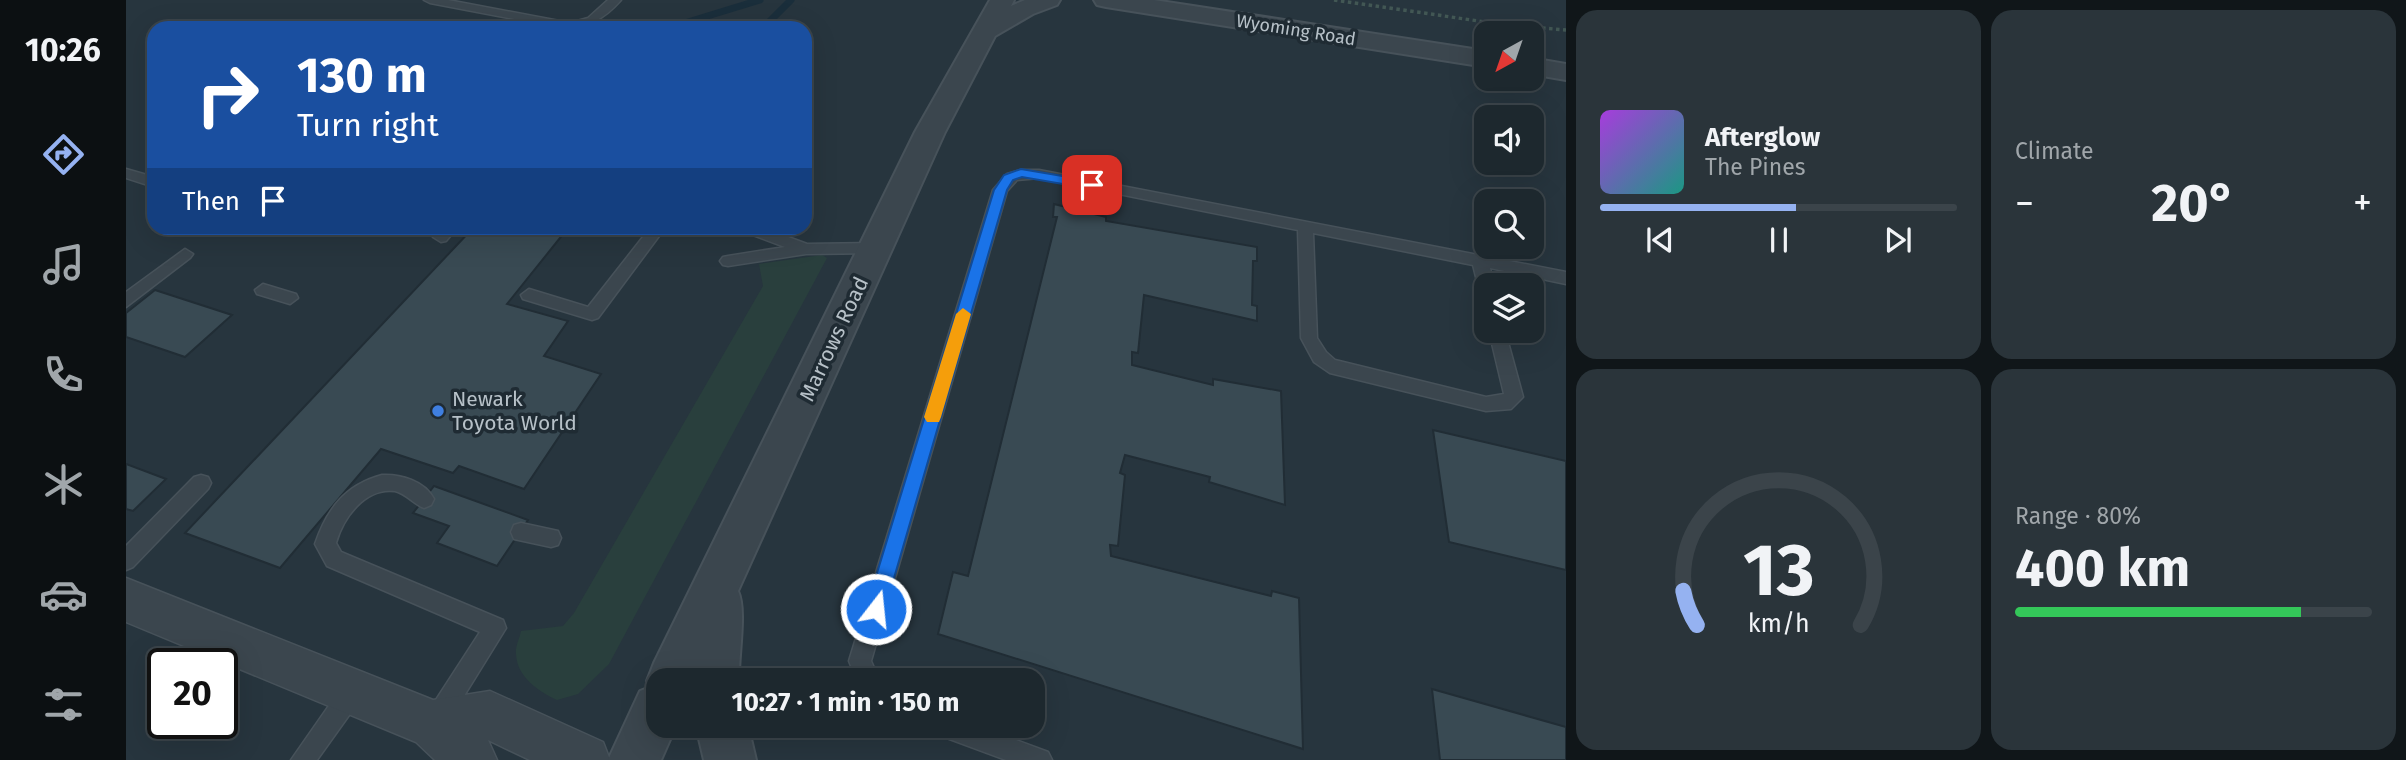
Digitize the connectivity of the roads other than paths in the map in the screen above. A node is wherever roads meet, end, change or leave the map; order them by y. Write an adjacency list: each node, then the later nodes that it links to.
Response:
1 (430, 0): 5 (lane)
2 (615, 0): 8 (lane)
3 (1048, 0): 6 (street)
4 (1106, 0): 9 (street, Wyoming Road)
5 (463, 3): 7 (lane)
6 (988, 16): 17 (street, Marrows Road)
7 (547, 21)
8 (588, 21)
9 (1474, 57)
10 (1544, 68): 11 (street)
11 (1566, 72)
12 (126, 173): 13 (lane)
13 (147, 180)
14 (1305, 226): 20 (lane); 28 (lane); 38 (lane)
15 (653, 235): 25 (lane)
16 (769, 235): 18 (lane)
17 (877, 248): 18 (lane); 34 (street, Marrows Road)
18 (806, 249): 19 (lane)
19 (728, 261)
20 (1480, 261): 22 (lane); 23 (lane)
21 (181, 262): 27 (lane)
22 (1483, 273)
23 (1566, 278)
24 (263, 290): 26 (lane)
25 (529, 295)
26 (290, 298)
27 (126, 301)
28 (1500, 343)
29 (201, 483): 33 (lane)
30 (424, 499): 40 (lane)
31 (521, 531): 32 (lane)
32 (551, 538)
33 (126, 560)
34 (724, 570): 36 (street, Marrows Road); 37 (street)
35 (126, 600): 39 (street)
36 (677, 668)
37 (714, 668)
38 (863, 668)
39 (352, 692): 40 (street); 44 (lane)
40 (433, 725): 45 (street); 46 (street)
41 (646, 734): 47 (street)
42 (725, 738): 48 (street)
43 (978, 738): 49 (lane)
44 (303, 760)
45 (472, 760)
46 (585, 760)
47 (634, 760)
48 (730, 760)
49 (1040, 760)

